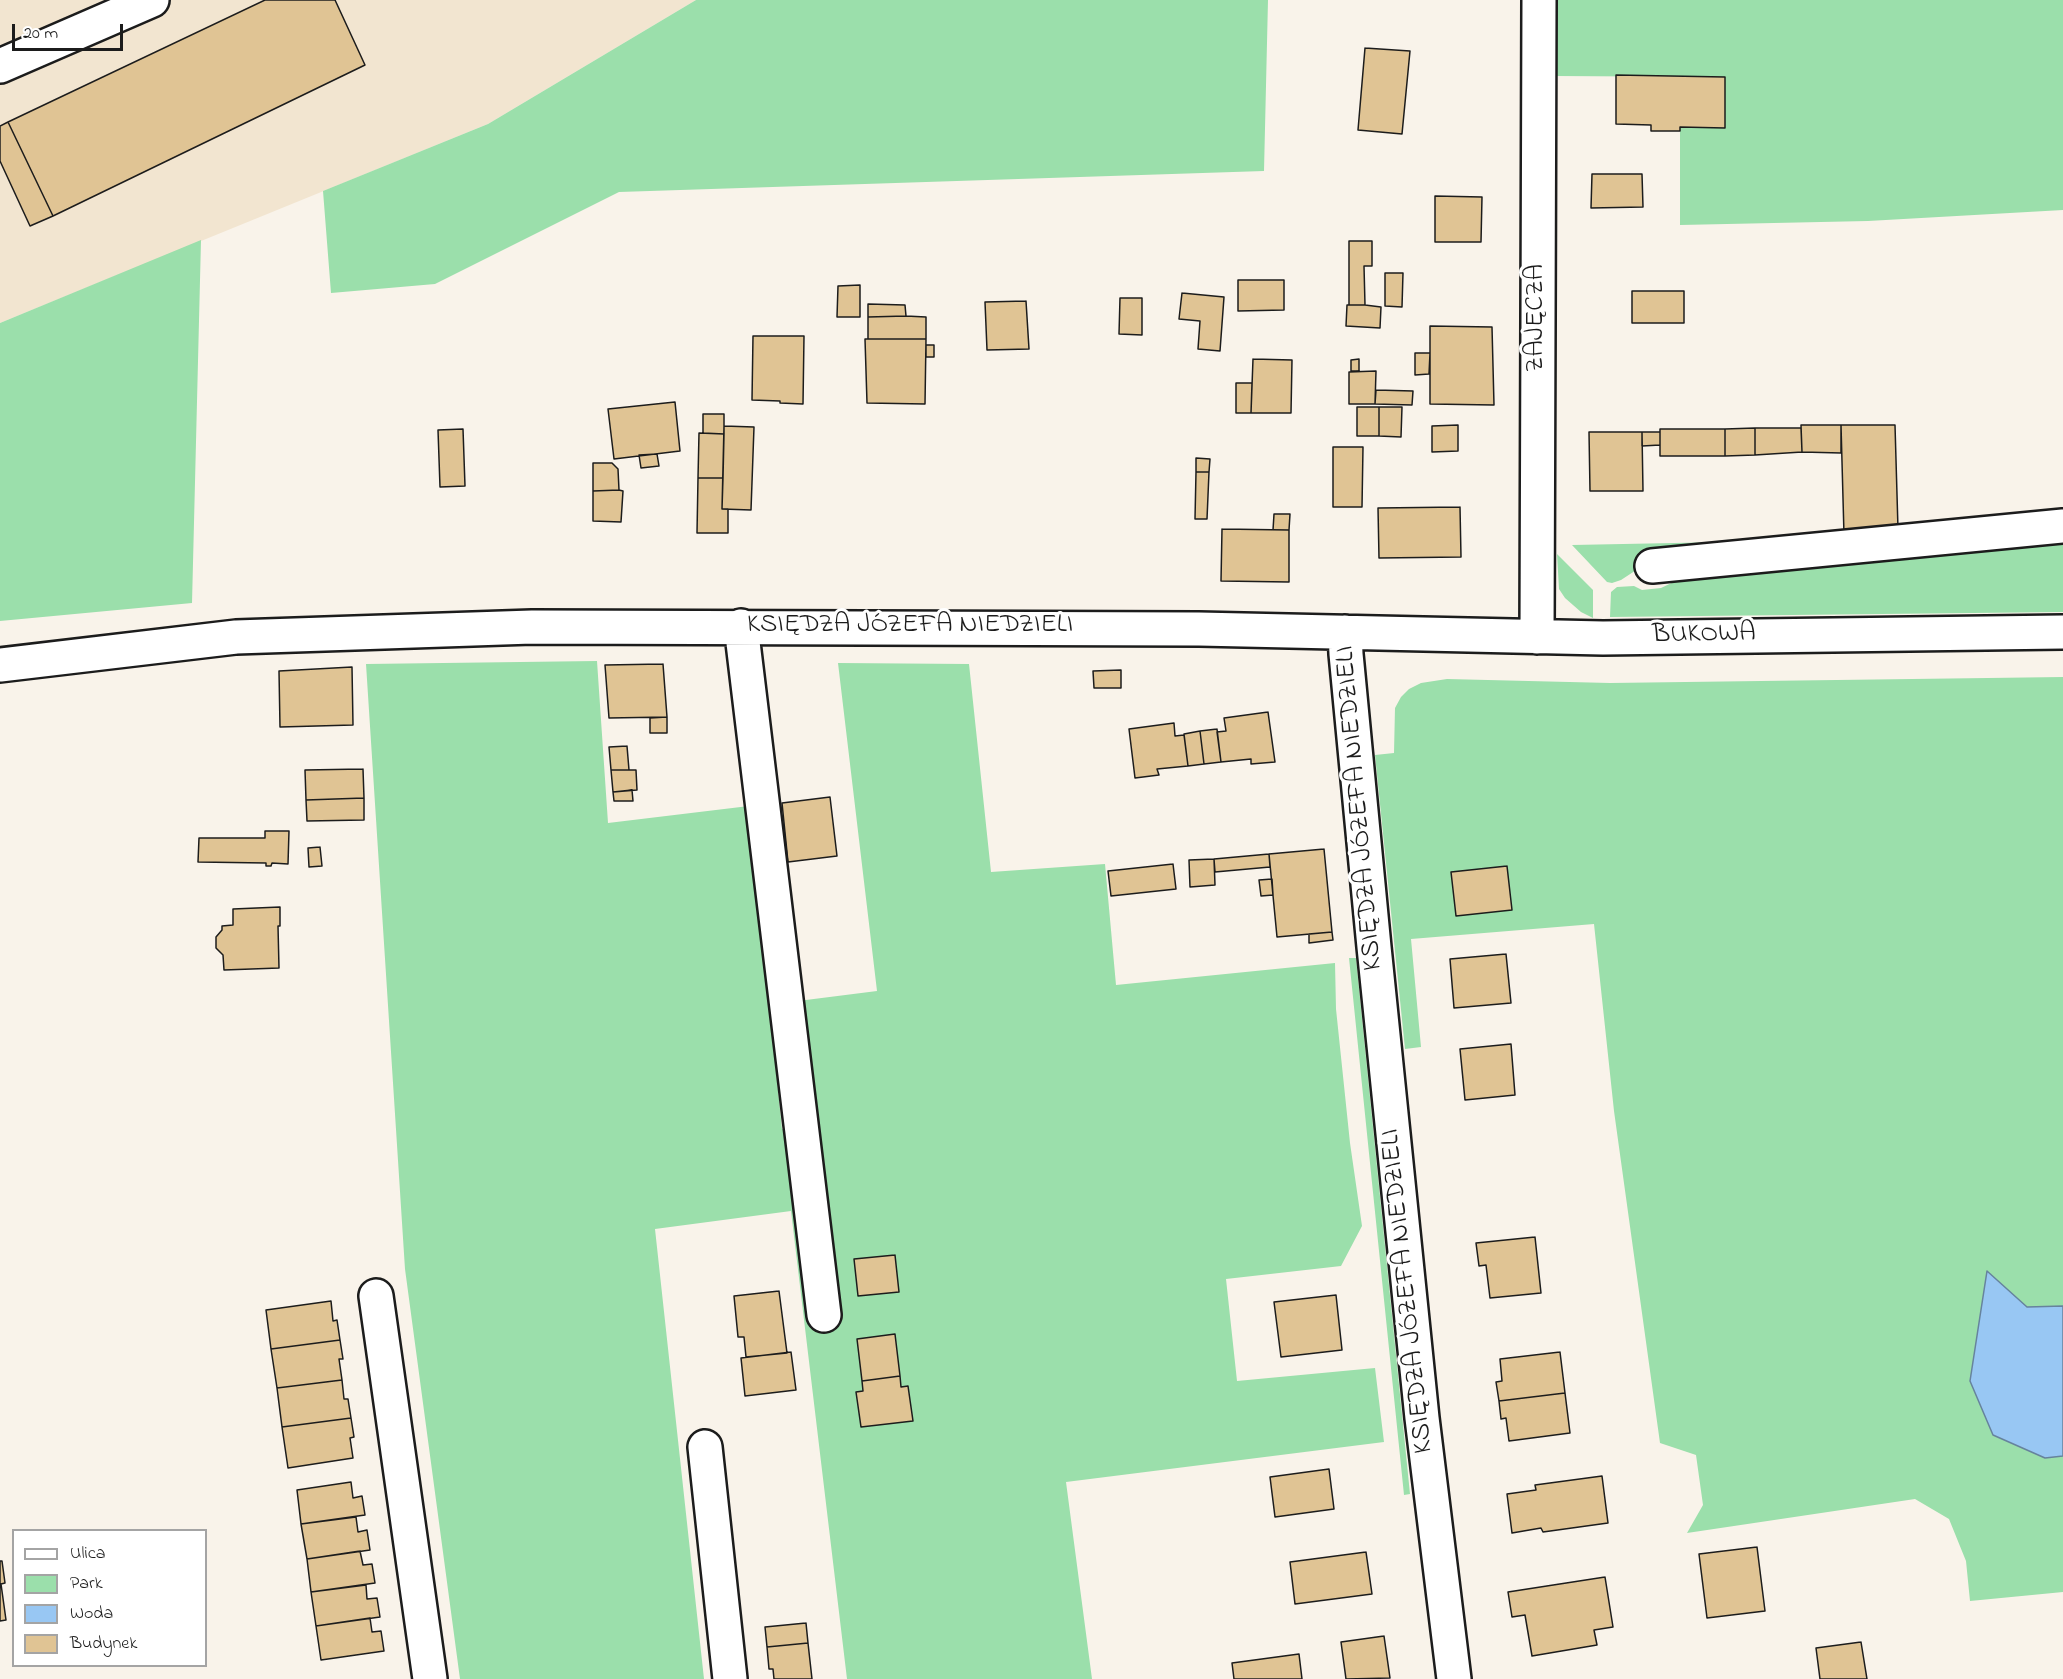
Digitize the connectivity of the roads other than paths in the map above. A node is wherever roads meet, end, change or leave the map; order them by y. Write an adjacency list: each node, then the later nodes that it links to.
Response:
1 (152, 0): 3 (street)
2 (1539, 0): 9 (street, ZAJĘCZA)
3 (0, 66)
4 (2063, 526): 5 (street)
5 (1652, 566)
6 (741, 626): 7 (street, KSIĘDZA JÓZEFA NIEDZIELI); 10 (street, KSIĘDZA JÓZEFA NIEDZIELI); 12 (street)
7 (1345, 632): 9 (street, BUKOWA); 16 (street, KSIĘDZA JÓZEFA NIEDZIELI)
8 (2063, 632): 9 (street, BUKOWA)
9 (1536, 637)
10 (0, 665)
11 (376, 1296): 14 (street)
12 (824, 1315)
13 (705, 1446): 15 (street)
14 (430, 1679)
15 (730, 1679)
16 (1454, 1679)

